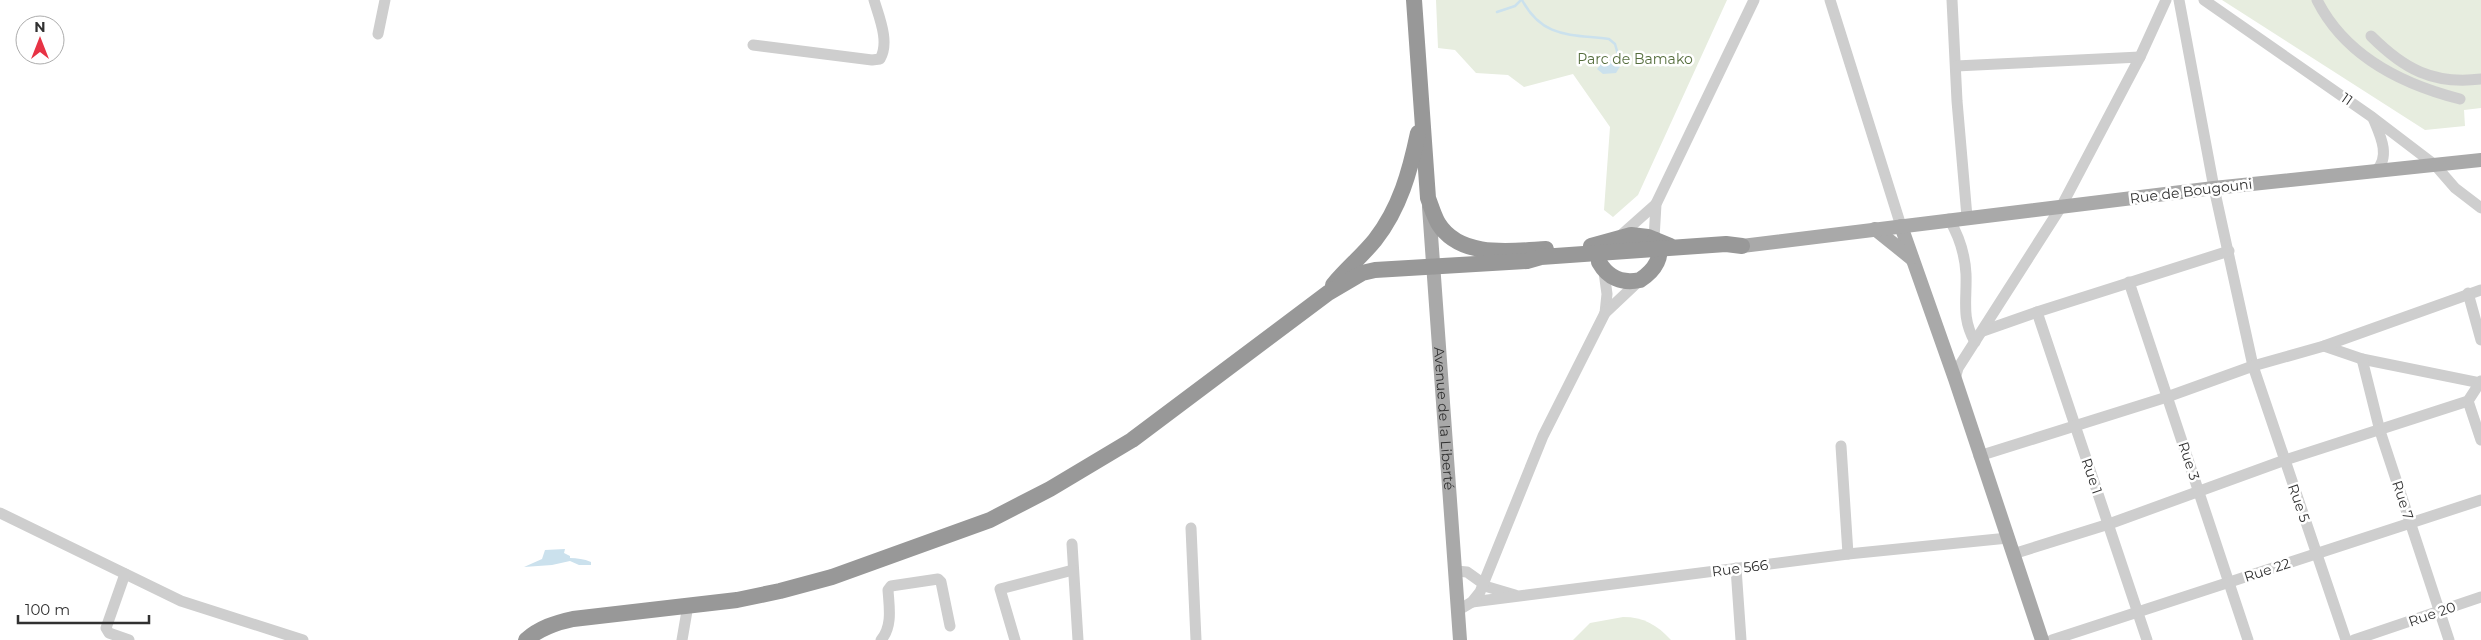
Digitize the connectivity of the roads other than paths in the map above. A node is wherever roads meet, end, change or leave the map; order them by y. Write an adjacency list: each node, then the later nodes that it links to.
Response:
1 (385, 0): 11 (street)
2 (874, 0): 13 (street)
3 (1414, 0): 18 (highway)
4 (1754, 0): 25 (street)
5 (1830, 0): 30 (street)
6 (1952, 0): 15 (street)
7 (2166, 0): 14 (street)
8 (2179, 0): 23 (street, Rue 5)
9 (2204, 0): 19 (street, 11)
10 (2317, 0): 17 (street)
11 (378, 34)
12 (2371, 36): 16 (street)
13 (753, 45)
14 (2140, 57): 15 (street); 26 (street)
15 (1956, 66): 28 (street)
16 (2481, 79)
17 (2460, 99)
18 (1422, 114): 24 (highway); 41 (highway)
19 (2372, 117): 21 (street, 11); 22 (street)
20 (2481, 160): 21 (main road, Rue de Bougouni)
21 (2435, 165): 22 (main road, Rue de Bougouni); 27 (street, 11)
22 (2376, 171): 23 (main road, Rue de Bougouni)
23 (2214, 188): 26 (main road, Rue de Bougouni); 35 (street, Rue 5)
24 (1428, 198): 32 (highway); 74 (main road, Avenue de la Liberté)
25 (1656, 204): 32 (street); 34 (street)
26 (2061, 207): 28 (main road, Rue de Bougouni); 45 (street)
27 (2481, 208)
28 (1967, 217): 29 (main road, Rue de Bougouni)
29 (1949, 219): 30 (main road, Rue de Bougouni); 47 (street)
30 (1901, 226): 31 (main road, Rue de Bougouni); 36 (main road)
31 (1875, 229): 33 (main road, Rue de Bougouni); 36 (main road)
32 (1616, 240): 34 (highway); 37 (street)
33 (1742, 246): 34 (highway)
34 (1662, 249): 37 (highway); 38 (highway)
35 (2229, 251): 39 (street); 50 (street, Rue 5)
36 (1914, 261): 51 (main road)
37 (1602, 263): 38 (highway); 41 (highway); 44 (street)
38 (1640, 280): 44 (street)
39 (2129, 282): 43 (street); 53 (street, Rue 3)
40 (2481, 290): 42 (street)
41 (1328, 293): 81 (highway)
42 (2468, 293): 46 (street); 48 (street)
43 (2037, 312): 45 (street); 55 (street, Rue 1)
44 (1605, 313): 76 (street)
45 (1983, 332): 47 (street)
46 (2481, 340)
47 (1975, 342): 51 (street)
48 (2324, 346): 49 (street); 50 (street)
49 (2362, 359): 52 (street); 56 (street, Rue 7)
50 (2252, 366): 53 (street); 60 (street, Rue 5)
51 (1956, 379): 59 (main road)
52 (2481, 382): 54 (street)
53 (2167, 397): 55 (street); 61 (street, Rue 3)
54 (2468, 401): 56 (street); 57 (street)
55 (2076, 427): 59 (street); 65 (street, Rue 1)
56 (2380, 431): 60 (street); 64 (street, Rue 7)
57 (2481, 440)
58 (1841, 446): 69 (street)
59 (1980, 456): 67 (main road)
60 (2285, 460): 61 (street); 71 (street, Rue 5)
61 (2199, 491): 65 (street); 77 (street, Rue 3)
62 (2481, 500): 64 (street, Rue 22)
63 (0, 513): 75 (street)
64 (2410, 523): 71 (street, Rue 22); 84 (street, Rue 7)
65 (2108, 524): 70 (street); 83 (street, Rue 1)
66 (1191, 528): 93 (street)
67 (2008, 538): 69 (street, Rue 566); 70 (main road)
68 (1072, 544): 73 (street)
69 (1848, 554): 72 (street, Rue 566)
70 (2012, 554): 96 (main road)
71 (2316, 554): 77 (street, Rue 22); 100 (street, Rue 5)
72 (1736, 568): 78 (street, Rue 566); 95 (street)
73 (1073, 570): 91 (street); 92 (street)
74 (1456, 571): 76 (street); 82 (main road, Avenue de la Liberté)
75 (125, 574): 86 (street); 87 (street)
76 (1483, 583): 78 (street); 80 (street)
77 (2229, 583): 83 (street, Rue 22); 99 (street, Rue 3)
78 (1517, 595): 80 (street, Rue 566)
79 (2481, 597): 84 (street, Rue 20)
80 (1472, 602): 82 (street)
81 (688, 605): 88 (highway); 89 (street)
82 (1458, 611): 94 (main road, Avenue de la Liberté)
83 (2138, 611): 97 (street, Rue 22); 98 (street, Rue 1)
84 (2440, 611): 101 (street, Rue 20); 102 (street, Rue 7)
85 (950, 626): 90 (street)
86 (129, 640)
87 (303, 640)
88 (526, 640)
89 (682, 640)
90 (881, 640)
91 (1015, 640)
92 (1078, 640)
93 (1196, 640)
94 (1460, 640)
95 (1741, 640)
96 (2042, 640)
97 (2052, 640)
98 (2148, 640)
99 (2248, 640)
100 (2346, 640)
101 (2354, 640)
102 (2449, 640)

